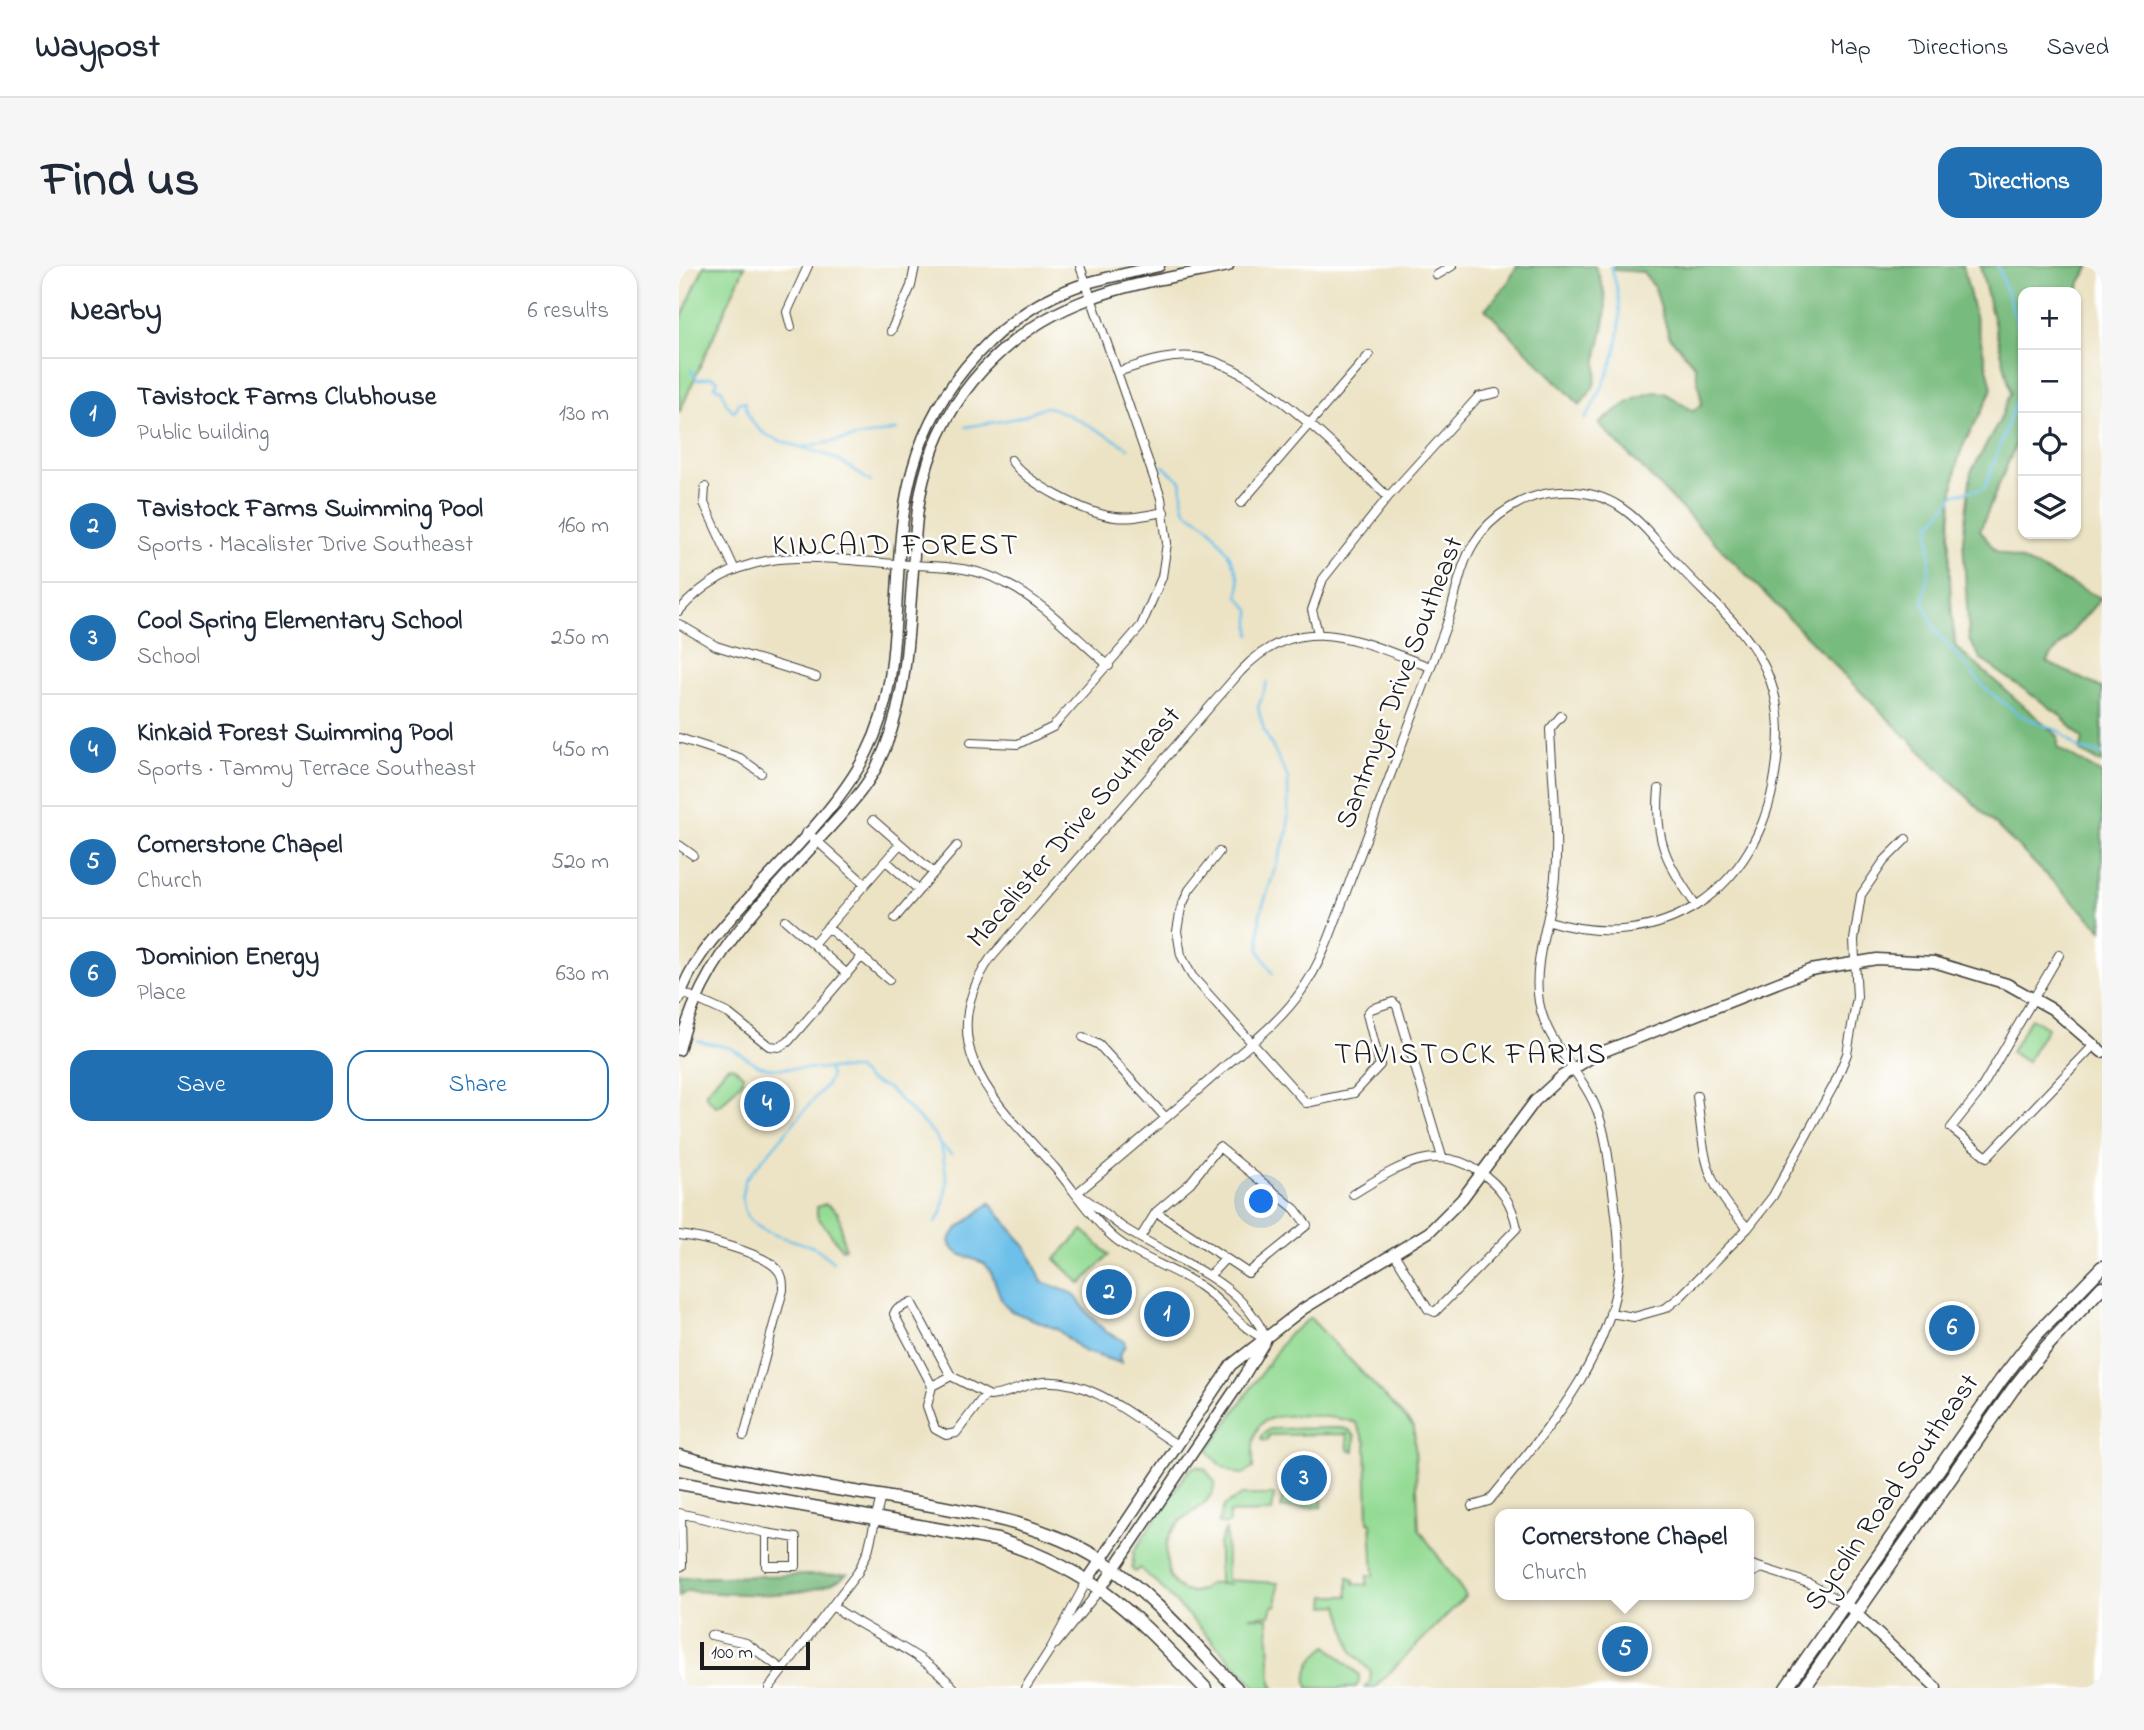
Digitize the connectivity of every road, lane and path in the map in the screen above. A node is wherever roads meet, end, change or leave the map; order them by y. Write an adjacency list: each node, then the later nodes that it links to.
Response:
1 (808, 266): 10 (street)
2 (915, 266): 11 (street)
3 (1080, 266): 8 (street)
4 (1159, 266): 8 (street)
5 (1228, 266): 9 (street)
6 (1452, 266): 7 (street)
7 (1437, 275)
8 (1086, 284): 9 (street); 21 (street)
9 (1090, 298): 13 (street); 22 (street)
10 (791, 327)
11 (891, 331)
12 (1369, 355): 15 (street)
13 (1117, 372): 15 (street); 20 (street)
14 (1496, 393): 18 (street)
15 (1308, 425): 18 (street); 19 (street)
16 (1011, 460): 20 (street)
17 (705, 487): 23 (street)
18 (1388, 497): 26 (street)
19 (1241, 503)
20 (1164, 512): 27 (street)
21 (899, 564): 22 (street); 23 (street); 36 (street)
22 (914, 564): 27 (street); 38 (street)
23 (735, 570): 24 (street)
24 (679, 611)
25 (679, 624): 29 (street)
26 (1318, 633): 28 (street, Macalister Drive Southeast); 71 (street, Macalister Drive Southeast)
27 (1108, 666): 32 (street)
28 (1430, 667): 48 (street, Santmyer Drive Southeast); 63 (street, Santmyer Drive Southeast)
29 (816, 677)
30 (1560, 716): 51 (street)
31 (679, 738): 33 (street)
32 (971, 742)
33 (761, 773)
34 (1659, 789): 48 (street)
35 (873, 820): 39 (street)
36 (807, 832): 38 (street); 59 (street)
37 (1906, 839): 56 (street)
38 (817, 842): 46 (street); 60 (street)
39 (900, 844): 44 (street); 45 (street)
40 (679, 845): 43 (street)
41 (957, 846): 45 (street)
42 (1219, 852): 63 (street)
43 (692, 855)
44 (885, 861): 46 (street); 47 (street)
45 (934, 873): 47 (street)
46 (865, 884): 52 (street)
47 (919, 890): 49 (street)
48 (1696, 905): 51 (street, Santmyer Drive Southeast)
49 (895, 918)
50 (785, 920): 53 (street)
51 (1549, 921): 66 (street)
52 (827, 927): 53 (street); 55 (street)
53 (813, 944): 57 (street)
54 (2059, 955): 61 (street)
55 (862, 956): 57 (street); 58 (street)
56 (1856, 961): 61 (street); 66 (street); 74 (street)
57 (847, 974): 60 (street)
58 (889, 980)
59 (680, 994): 60 (street)
60 (695, 998): 65 (street)
61 (2035, 998): 64 (street); 64 (street)
62 (1083, 1037): 68 (street)
63 (1253, 1042): 68 (street, Santmyer Drive Southeast); 69 (street)
64 (2098, 1048)
65 (679, 1050)
66 (1573, 1069): 70 (street); 82 (street)
67 (1697, 1096): 74 (street)
68 (1166, 1118): 71 (street, Santmyer Drive Southeast)
69 (1442, 1157): 70 (street); 72 (street)
70 (1481, 1172): 77 (street); 77 (street)
71 (1077, 1193): 76 (street, Macalister Drive Southeast); 83 (street, Macalister Drive Southeast)
72 (1353, 1194)
73 (1156, 1212): 76 (street); 78 (street); 78 (street)
74 (1748, 1228): 82 (street)
75 (679, 1235): 87 (street)
76 (1140, 1238): 80 (street, Macalister Drive Southeast)
77 (1395, 1255): 83 (street)
78 (1224, 1259): 80 (street)
79 (2102, 1267): 105 (main road, Sycolin Road Southeast)
80 (1210, 1275): 83 (street, Macalister Drive Southeast)
81 (2102, 1287): 105 (main road, Sycolin Road Southeast)
82 (1610, 1313): 92 (street)
83 (1266, 1339): 88 (street); 100 (street)
84 (951, 1376): 85 (street); 85 (street); 86 (street)
85 (932, 1386): 86 (street)
86 (985, 1395): 88 (street)
87 (744, 1436)
88 (1176, 1444): 96 (street)
89 (679, 1456): 91 (main road)
90 (679, 1483): 94 (main road)
91 (881, 1496): 94 (street); 96 (main road)
92 (1472, 1506)
93 (680, 1514): 95 (street); 98 (street)
94 (876, 1518): 102 (main road); 104 (street)
95 (766, 1533): 95 (street)
96 (1100, 1560): 100 (main road); 102 (street)
97 (1754, 1566): 99 (street)
98 (679, 1567)
99 (1759, 1569): 101 (street); 105 (street)
100 (1114, 1570): 103 (street); 113 (main road)
101 (1754, 1572)
102 (1088, 1579): 103 (main road); 107 (street)
103 (1101, 1588): 107 (street); 112 (main road)
104 (834, 1607): 108 (street); 110 (street)
105 (1852, 1609): 114 (main road, Sycolin Road Southeast); 115 (main road, Sycolin Road Southeast); 116 (street)
106 (712, 1635): 108 (street)
107 (1051, 1648): 111 (street)
108 (783, 1670): 109 (street)
109 (769, 1688)
110 (954, 1688)
111 (1025, 1688)
112 (1205, 1688)
113 (1236, 1688)
114 (1786, 1688)
115 (1804, 1688)
116 (1935, 1688)

